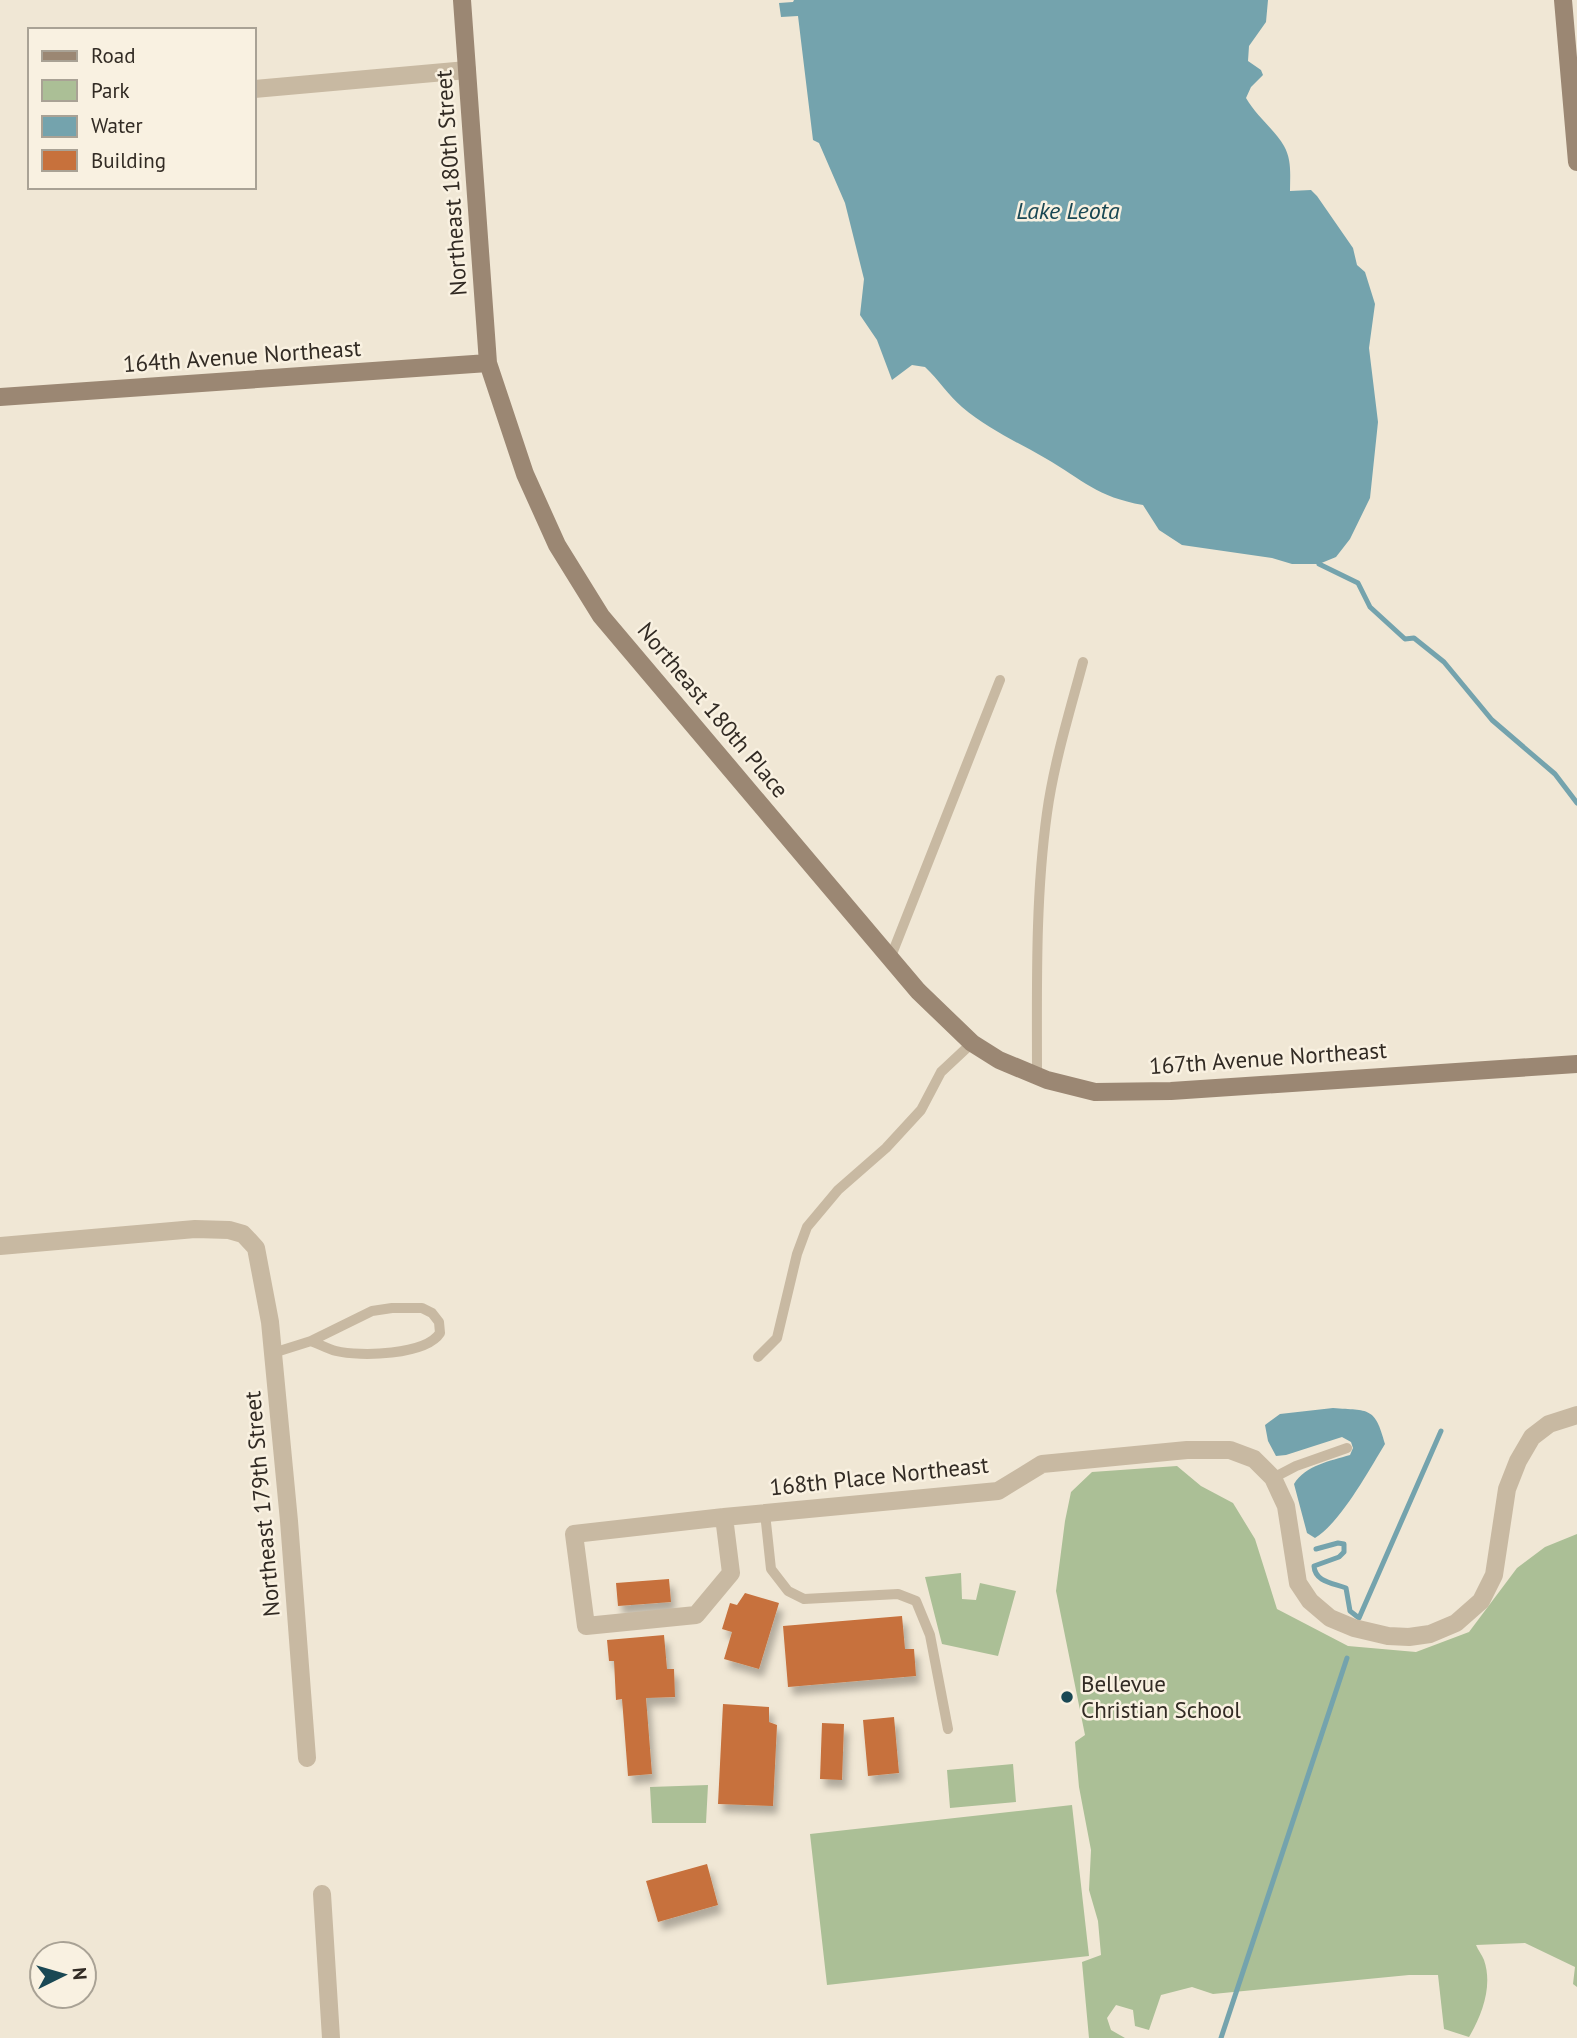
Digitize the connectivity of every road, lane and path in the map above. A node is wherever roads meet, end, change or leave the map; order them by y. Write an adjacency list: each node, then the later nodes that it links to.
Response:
1 (462, 0): 3 (street, Northeast 180th Street)
2 (1563, 0): 5 (street)
3 (467, 70): 4 (street); 6 (street, Northeast 180th Street)
4 (256, 89)
5 (1577, 162)
6 (488, 363): 7 (street, 164th Avenue Northeast); 10 (street, Northeast 180th Place)
7 (0, 397)
8 (1083, 662): 13 (lane)
9 (1000, 680): 10 (lane)
10 (890, 958): 11 (street, Northeast 180th Place)
11 (972, 1043): 13 (street, 167th Avenue Northeast); 17 (lane)
12 (1577, 1064): 13 (street, 167th Avenue Northeast)
13 (1037, 1076)
14 (0, 1246): 16 (street, Northeast 179th Street)
15 (311, 1340): 15 (lane); 16 (lane)
16 (274, 1353): 24 (street, Northeast 179th Street)
17 (758, 1357)
18 (1577, 1415): 20 (street, 168th Place Northeast)
19 (1347, 1448): 20 (lane)
20 (1273, 1478): 21 (street, 168th Place Northeast)
21 (765, 1513): 22 (street, 168th Place Northeast); 23 (lane)
22 (724, 1517): 22 (street, 168th Place Northeast)
23 (948, 1729)
24 (307, 1758)
25 (322, 1894): 26 (street)
26 (331, 2038)

